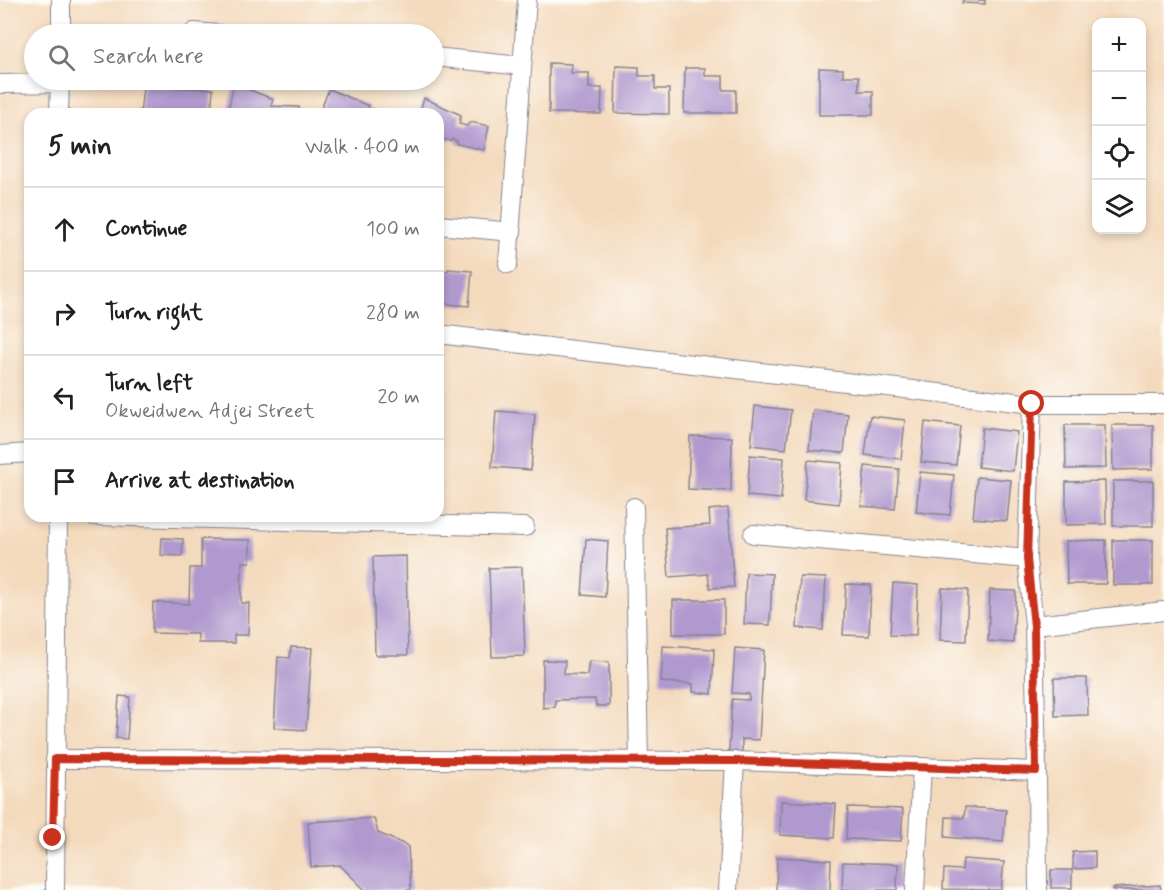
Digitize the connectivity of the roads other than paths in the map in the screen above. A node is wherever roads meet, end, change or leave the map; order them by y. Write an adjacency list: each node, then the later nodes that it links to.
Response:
1 (61, 0): 3 (street)
2 (526, 0): 5 (street)
3 (61, 24)
4 (444, 58): 5 (street)
5 (522, 66): 11 (street)
6 (24, 83): 7 (street)
7 (0, 84)
8 (60, 90): 9 (street)
9 (59, 108)
10 (444, 226): 11 (street)
11 (512, 232): 12 (street)
12 (508, 264)
13 (444, 335): 14 (street)
14 (1032, 404): 15 (street); 23 (street)
15 (1164, 404)
16 (24, 453): 17 (street)
17 (0, 455)
18 (634, 507): 27 (street)
19 (58, 522): 26 (street)
20 (329, 522): 21 (street)
21 (525, 527)
22 (753, 534): 23 (street)
23 (1027, 559): 25 (street)
24 (1164, 611): 25 (street)
25 (1034, 626): 30 (street)
26 (55, 759): 27 (street); 31 (street)
27 (639, 761): 28 (street)
28 (735, 761): 29 (street); 32 (street)
29 (922, 767): 30 (street); 33 (street)
30 (1036, 771): 34 (street)
31 (54, 890)
32 (728, 890)
33 (915, 890)
34 (1038, 890)

